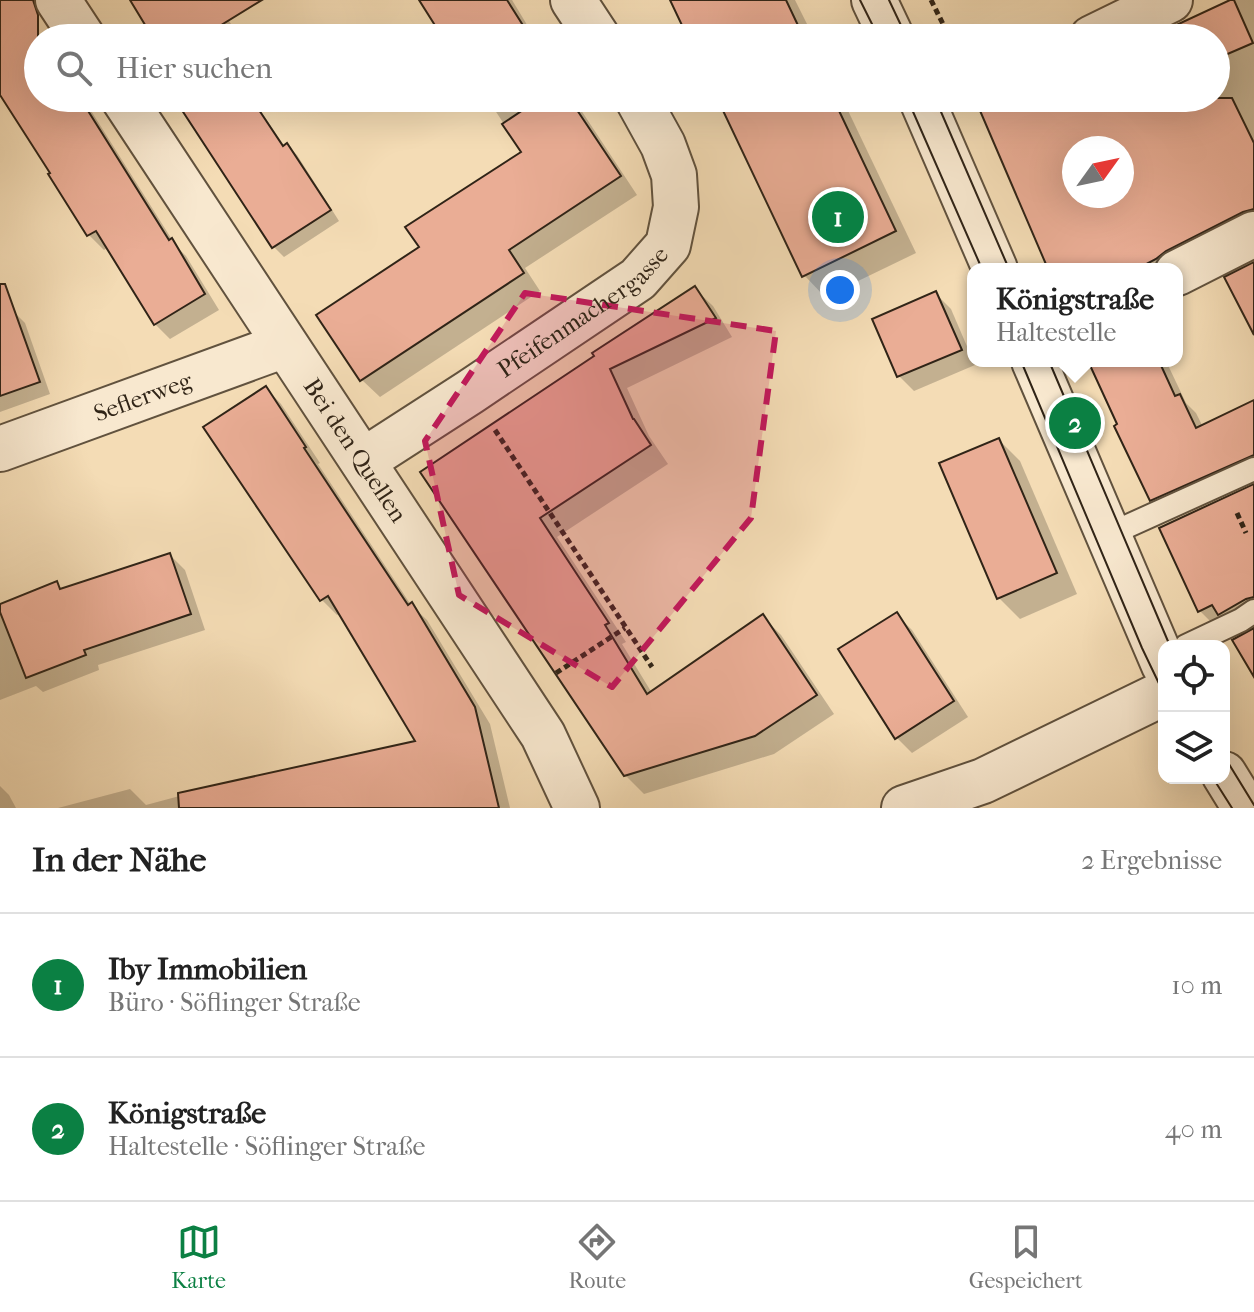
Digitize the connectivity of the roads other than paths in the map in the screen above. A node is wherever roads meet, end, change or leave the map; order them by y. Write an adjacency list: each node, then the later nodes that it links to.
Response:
1 (58, 0): 5 (street)
2 (573, 0): 6 (street)
3 (874, 0): 7 (street)
4 (1170, 0): 8 (street)
5 (74, 24)
6 (589, 24)
7 (885, 24)
8 (1121, 24)
9 (132, 112): 15 (street, Bei den Quellen)
10 (645, 112): 18 (street, Pfeifenmachergasse)
11 (937, 112): 13 (street)
12 (1254, 234): 14 (street)
13 (993, 263)
14 (1183, 270)
15 (285, 345): 17 (street, Seflerweg); 18 (street, Bei den Quellen)
16 (1037, 367): 20 (street)
17 (0, 449)
18 (363, 461): 26 (street, Bei den Quellen)
19 (1254, 469): 20 (lane)
20 (1108, 535): 23 (street)
21 (1254, 611): 22 (lane)
22 (1207, 640)
23 (1158, 642)
24 (1158, 670): 27 (street)
25 (1230, 784): 28 (street)
26 (577, 808)
27 (904, 808)
28 (1245, 808)

